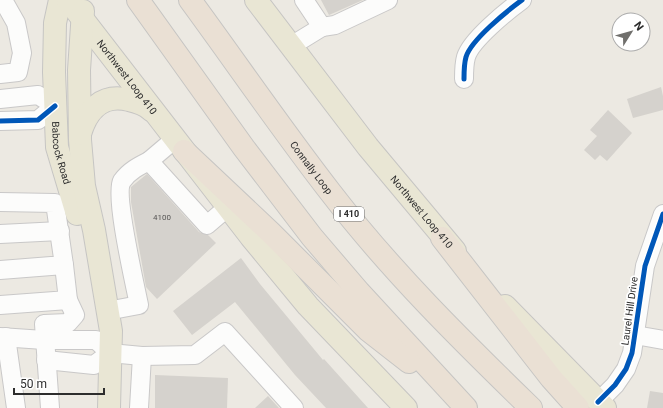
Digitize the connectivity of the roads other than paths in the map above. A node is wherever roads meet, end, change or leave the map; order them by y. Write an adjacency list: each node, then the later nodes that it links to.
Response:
1 (3, 0): 13 (street)
2 (60, 0): 18 (main road, Babcock Road)
3 (68, 0): 10 (main road, Northwest Loop 410)
4 (138, 0): 45 (highway)
5 (190, 0): 52 (highway, Connally Loop / I 410)
6 (256, 0): 12 (main road, Northwest Loop 410)
7 (304, 0): 11 (street)
8 (388, 0): 11 (street)
9 (522, 0): 15 (street)
10 (83, 9): 19 (main road, Babcock Road); 20 (main road, Northwest Loop 410)
11 (322, 27): 12 (street)
12 (291, 46): 30 (main road, Northwest Loop 410)
13 (18, 72): 14 (street); 16 (street)
14 (0, 74)
15 (464, 79)
16 (21, 96): 17 (street); 18 (street)
17 (0, 99)
18 (55, 106): 19 (street); 21 (street); 33 (main road, Babcock Road)
19 (79, 106): 22 (main road, Babcock Road)
20 (161, 120): 22 (main road); 23 (main road, Northwest Loop 410)
21 (0, 121)
22 (80, 135): 33 (main road, Babcock Road)
23 (180, 145): 24 (street); 26 (main road, Northwest Loop 410); 45 (highway)
24 (149, 161): 26 (street); 36 (street)
25 (0, 202): 28 (street)
26 (228, 207): 51 (main road, Northwest Loop 410)
27 (663, 214): 37 (street, Laurel Hill Drive)
28 (60, 231): 29 (street); 31 (street)
29 (0, 234)
30 (442, 238): 44 (main road, Northwest Loop 410); 53 (highway)
31 (64, 265): 32 (street); 34 (street)
32 (0, 270)
33 (101, 276): 36 (main road, Babcock Road)
34 (68, 300): 35 (street); 39 (street)
35 (0, 305)
36 (107, 311): 41 (main road, Babcock Road)
37 (635, 335): 40 (street); 44 (street, Laurel Hill Drive)
38 (3, 337): 39 (street); 46 (street)
39 (44, 340): 41 (street); 43 (street)
40 (663, 340)
41 (110, 353): 42 (street); 43 (street); 48 (main road, Babcock Road)
42 (142, 356): 49 (street); 50 (street)
43 (46, 360): 47 (street)
44 (601, 405)
45 (464, 406)
46 (16, 408)
47 (50, 408)
48 (109, 408)
49 (139, 408)
50 (294, 408)
51 (406, 408)
52 (531, 408)
53 (578, 408)

